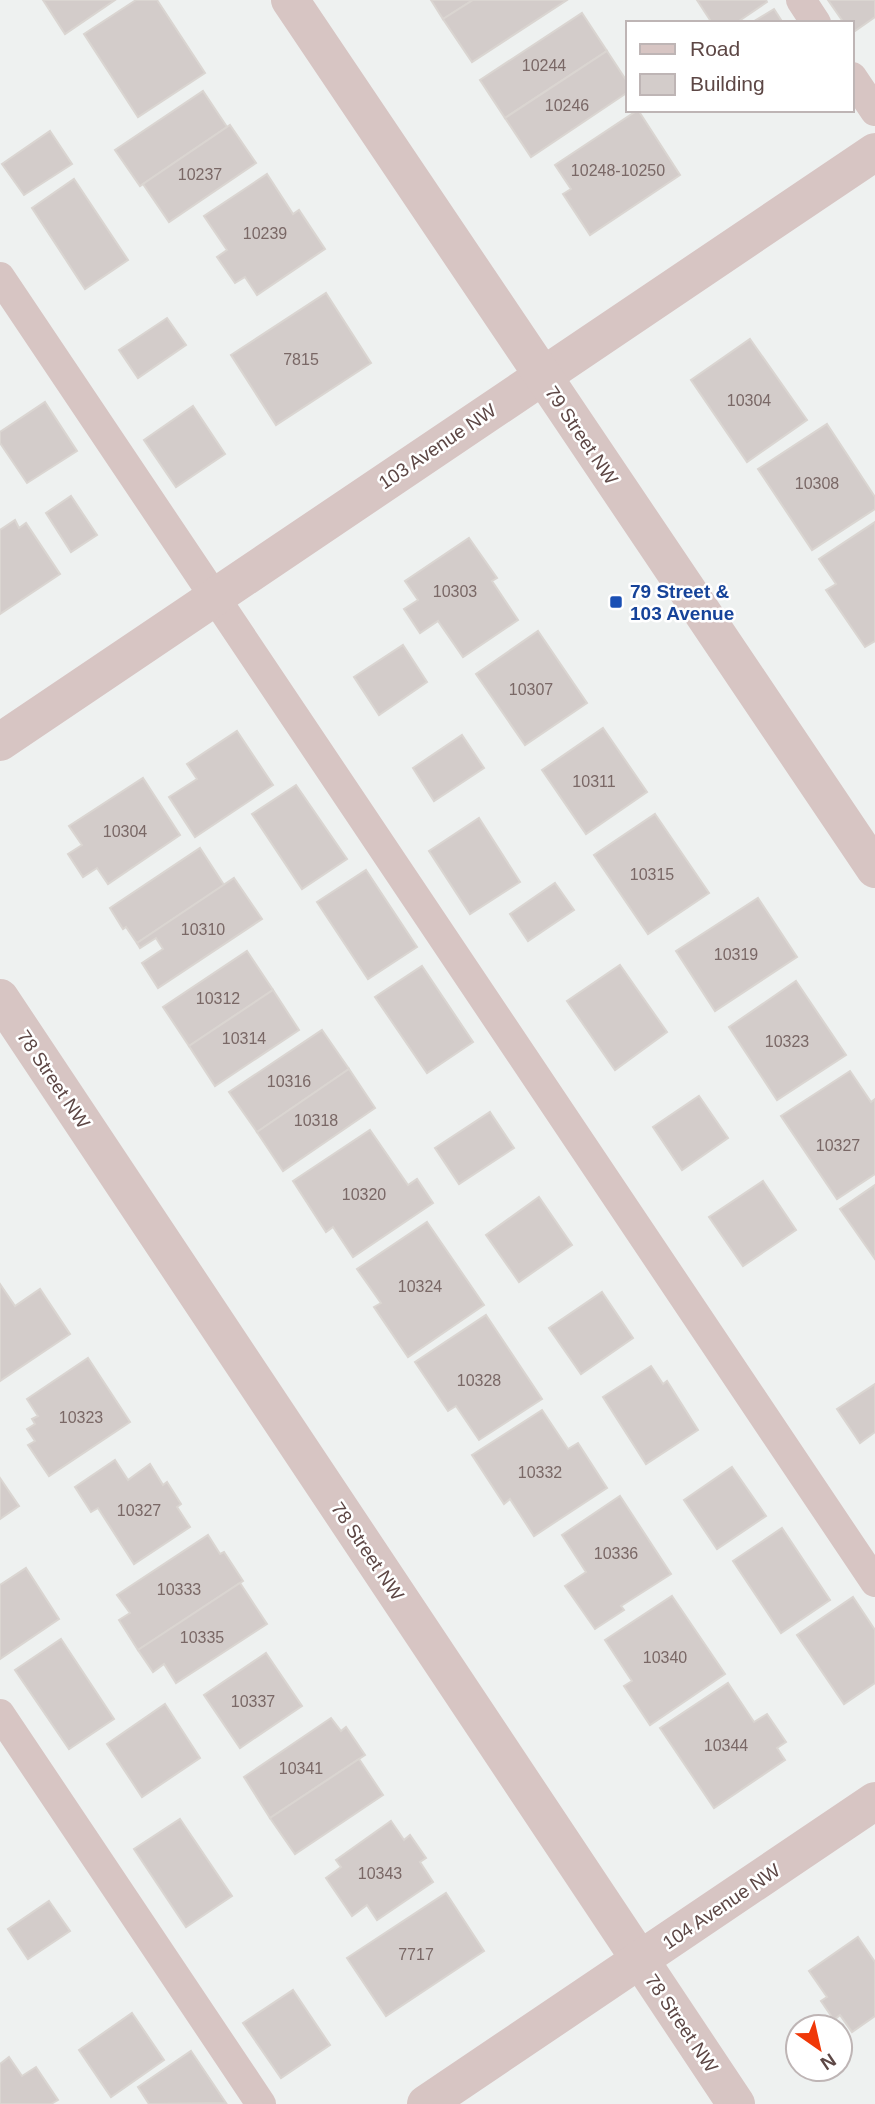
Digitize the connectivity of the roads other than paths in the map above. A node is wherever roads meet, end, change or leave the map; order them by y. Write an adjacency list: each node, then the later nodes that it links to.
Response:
1 (290, 0): 8 (street, 79 Street NW)
2 (801, 0): 3 (lane)
3 (815, 21)
4 (854, 80): 5 (lane)
5 (875, 111)
6 (875, 152): 8 (street, 103 Avenue NW)
7 (0, 277): 9 (lane)
8 (542, 375): 9 (street, 103 Avenue NW); 11 (street, 79 Street NW)
9 (214, 596): 10 (street, 103 Avenue NW); 13 (lane)
10 (0, 742)
11 (875, 869)
12 (0, 998): 16 (street, 78 Street NW)
13 (875, 1582)
14 (0, 1714): 17 (lane)
15 (875, 1801): 16 (street, 104 Avenue NW)
16 (640, 1961): 18 (street, 104 Avenue NW); 19 (street, 78 Street NW)
17 (261, 2104)
18 (426, 2104)
19 (736, 2104)

